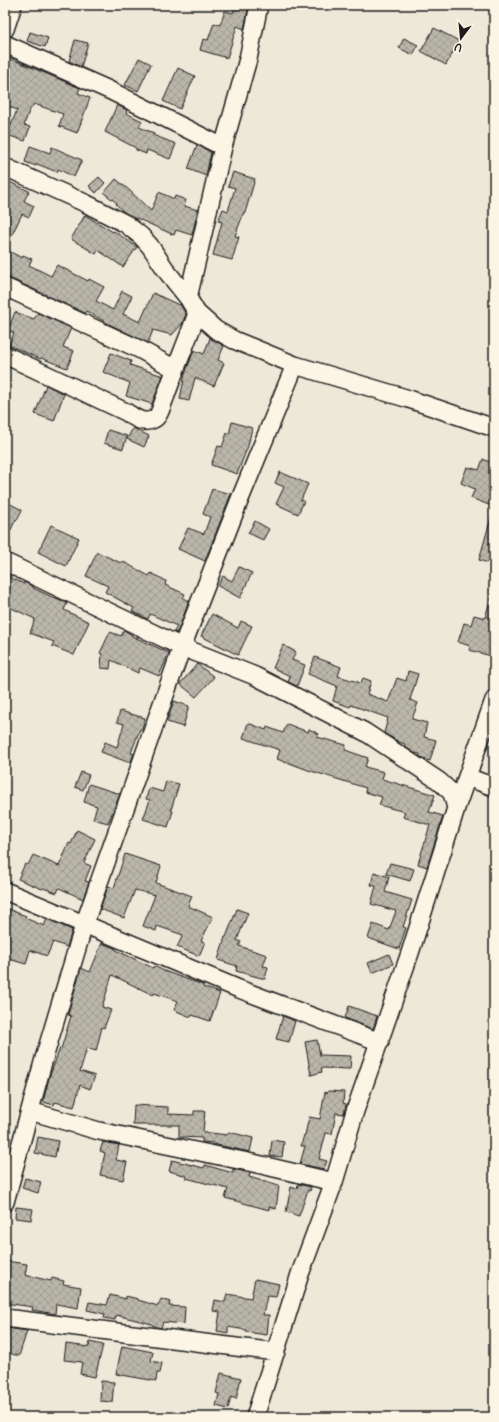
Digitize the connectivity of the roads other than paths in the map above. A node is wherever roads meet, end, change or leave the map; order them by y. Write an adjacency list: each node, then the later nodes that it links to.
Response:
1 (13, 5): 3 (street)
2 (259, 5): 5 (street)
3 (5, 29)
4 (5, 44): 5 (street)
5 (223, 147): 8 (street)
6 (5, 167): 8 (street)
7 (5, 287): 12 (street)
8 (188, 298): 9 (street)
9 (197, 314): 11 (street); 12 (street)
10 (5, 355): 12 (street)
11 (295, 365): 13 (street); 15 (street)
12 (174, 369)
13 (494, 428)
14 (5, 562): 15 (street)
15 (182, 646): 19 (street); 21 (street)
16 (494, 700): 17 (street)
17 (467, 777): 18 (street); 19 (street)
18 (494, 787)
19 (456, 808): 22 (street)
20 (5, 891): 21 (street)
21 (84, 925): 22 (street); 23 (street)
22 (380, 1042): 24 (street)
23 (30, 1111): 24 (street); 25 (street)
24 (334, 1182): 27 (street)
25 (5, 1202)
26 (5, 1318): 27 (street)
27 (276, 1352): 28 (street)
28 (255, 1417)

